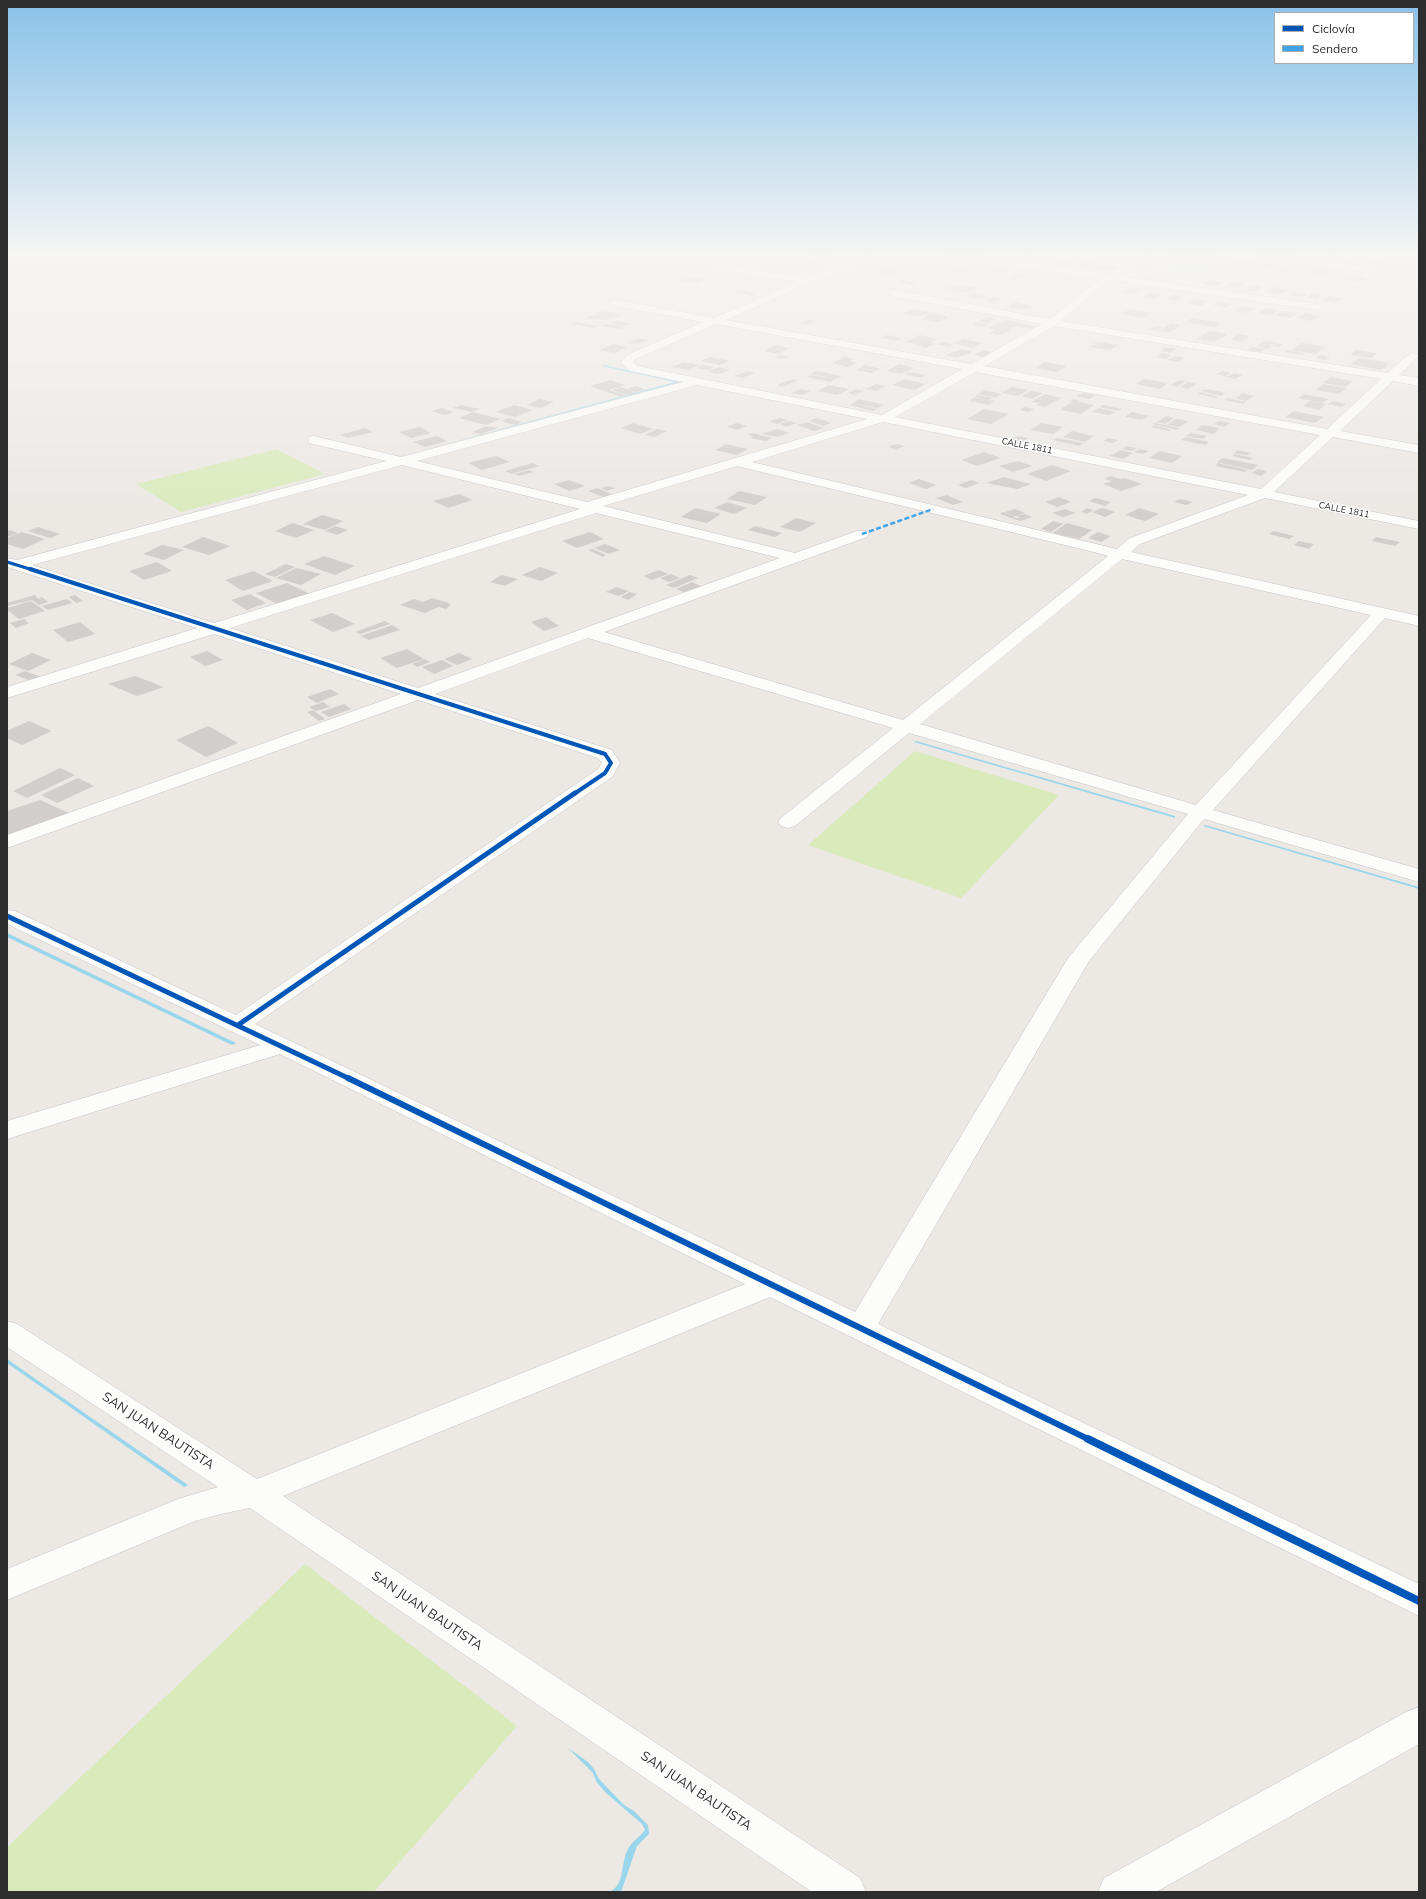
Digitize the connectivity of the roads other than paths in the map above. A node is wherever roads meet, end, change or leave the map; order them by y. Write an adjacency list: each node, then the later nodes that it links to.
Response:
1 (666, 343): 8 (street, CALLE 1811)
2 (839, 343): 6 (street)
3 (1018, 343): 6 (street)
4 (1175, 343): 7 (street)
5 (1413, 356): 7 (street)
6 (976, 367): 10 (street); 11 (street)
7 (1390, 377): 9 (street); 11 (street)
8 (699, 381): 10 (street, CALLE 1811); 14 (street)
9 (1419, 382)
10 (884, 418): 15 (street); 16 (street, CALLE 1811)
11 (1330, 432): 13 (street); 16 (street)
12 (314, 440): 14 (street)
13 (1419, 449)
14 (403, 462): 17 (street); 22 (street)
15 (737, 462): 17 (street); 20 (street)
16 (1264, 494): 18 (street, CALLE 1811); 20 (street)
17 (590, 508): 21 (street); 25 (street)
18 (1419, 525)
19 (862, 534): 21 (street)
20 (1119, 554): 23 (street); 29 (street)
21 (797, 558): 26 (street)
22 (10, 565): 25 (street)
23 (1381, 613): 24 (street); 30 (street)
24 (1419, 621)
25 (214, 628): 27 (street); 28 (street)
26 (588, 633): 28 (street); 29 (street)
27 (7, 693)
28 (420, 694): 32 (street); 35 (street)
29 (906, 726): 30 (street); 31 (street)
30 (1200, 812): 33 (street); 39 (street)
31 (788, 822)
32 (7, 842)
33 (1419, 876)
34 (7, 916): 35 (street)
35 (238, 1025): 36 (street)
36 (282, 1046): 37 (street); 38 (street)
37 (7, 1130)
38 (771, 1285): 39 (street); 41 (street)
39 (860, 1328): 43 (street)
40 (7, 1332): 41 (street, SAN JUAN BAUTISTA)
41 (254, 1494): 42 (street); 45 (street, SAN JUAN BAUTISTA)
42 (7, 1586)
43 (1419, 1601)
44 (1419, 1724): 46 (street)
45 (846, 1892)
46 (1118, 1892)

